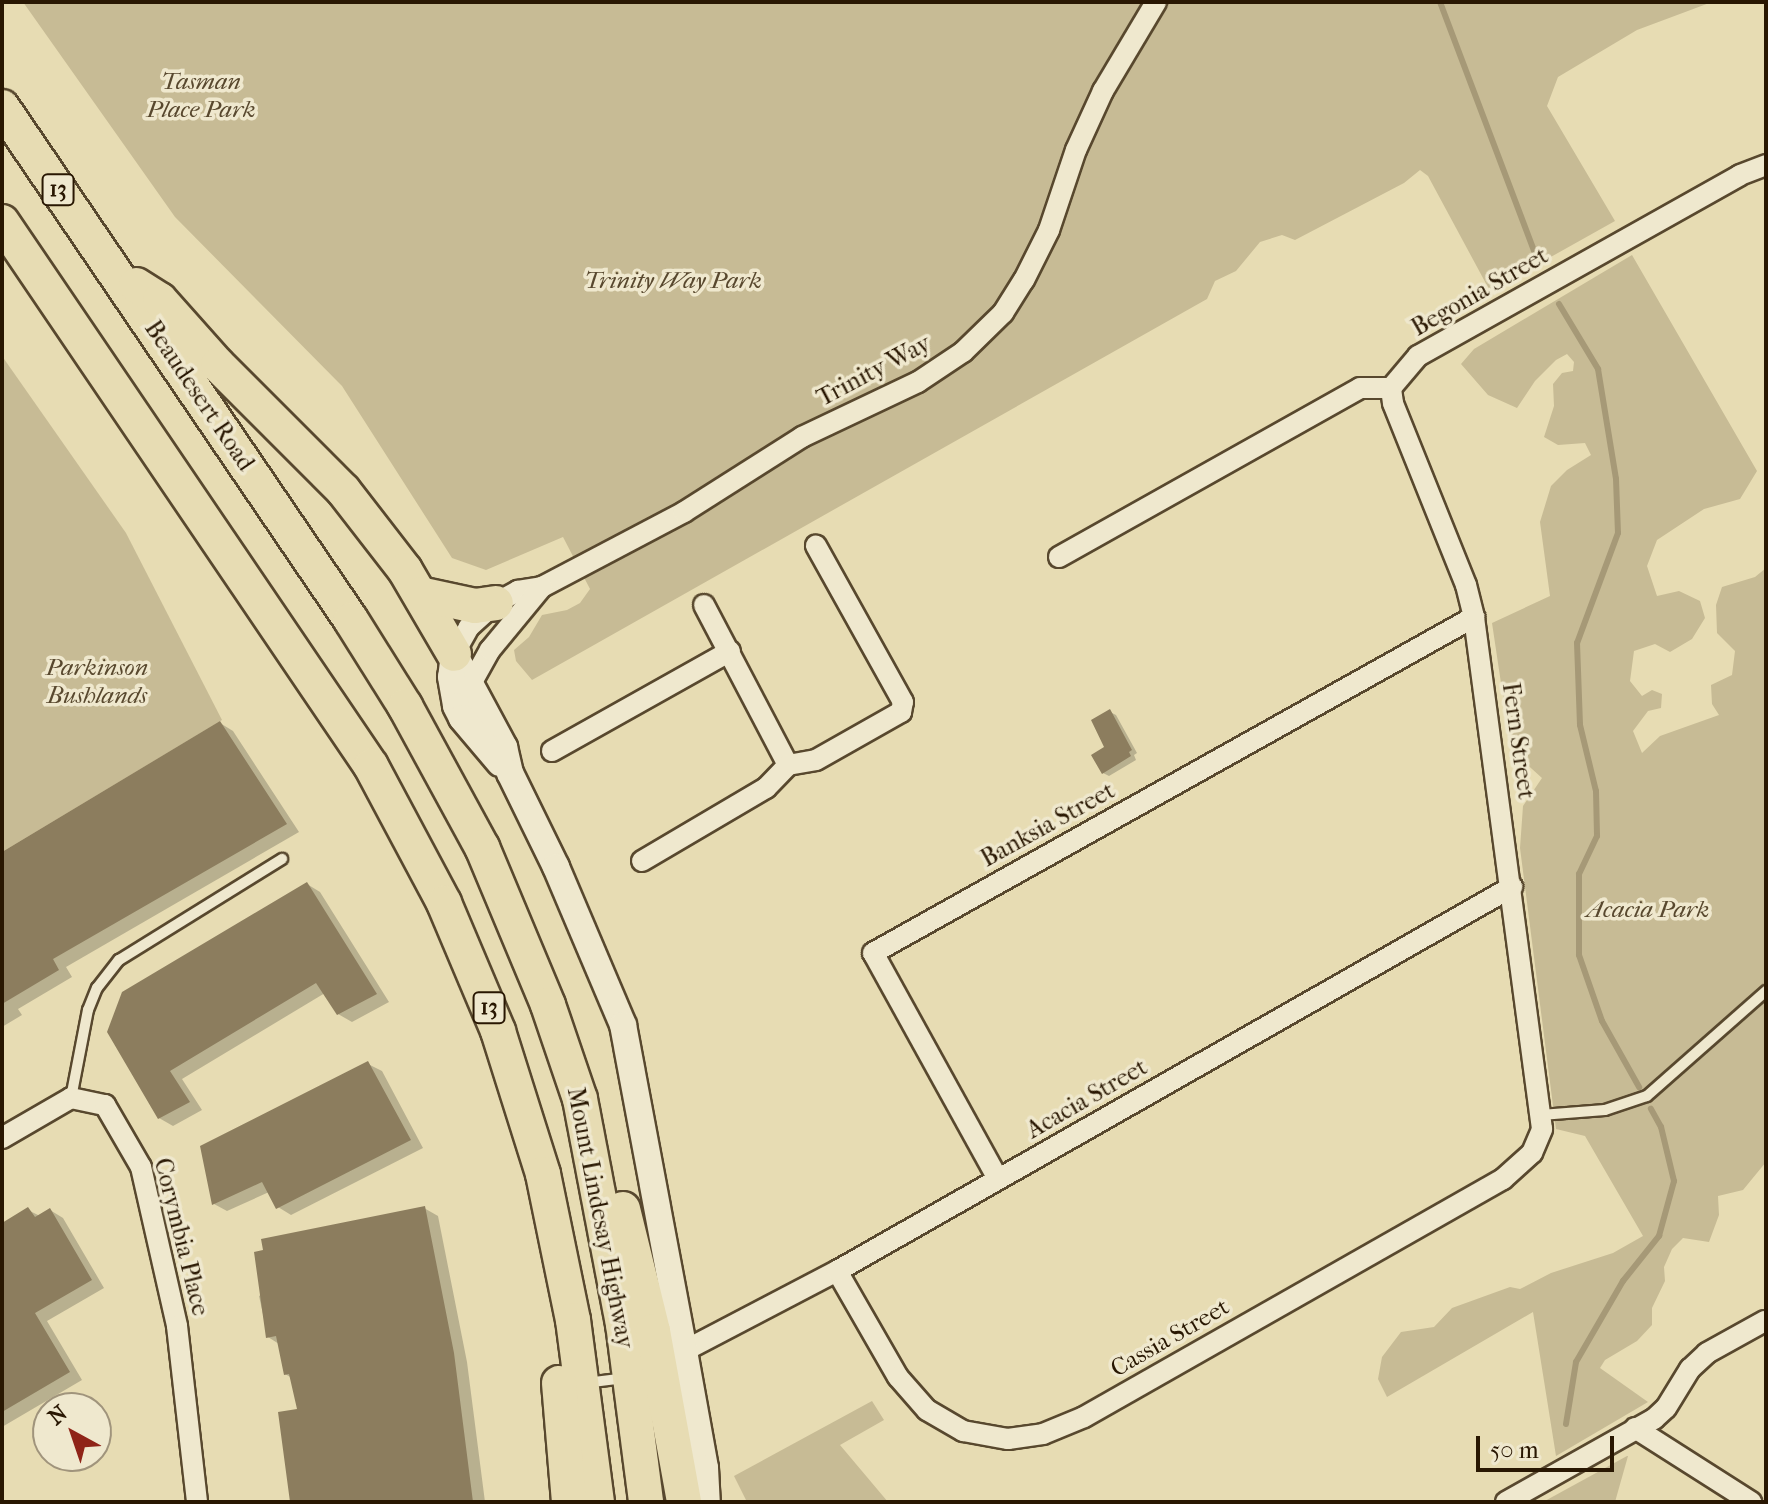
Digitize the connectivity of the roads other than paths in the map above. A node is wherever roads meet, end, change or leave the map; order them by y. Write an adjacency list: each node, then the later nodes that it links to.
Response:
1 (1156, 2): 9 (street, Trinity Way)
2 (2, 107): 5 (highway, Beaudesert Road / 13)
3 (1766, 165): 6 (street, Begonia Street)
4 (2, 222): 31 (highway, Mount Lindesay Highway / 13)
5 (115, 272): 10 (highway); 17 (highway, Beaudesert Road / 13)
6 (1391, 388): 8 (street); 13 (street, Fern Street)
7 (816, 546): 19 (street)
8 (1059, 557)
9 (542, 587): 11 (street, Trinity Way); 16 (street, Trinity Way)
10 (420, 594): 11 (highway); 15 (highway)
11 (496, 603): 15 (street, Trinity Way)
12 (704, 605): 14 (street)
13 (1474, 617): 23 (street, Fern Street); 29 (street, Banksia Street)
14 (730, 651): 18 (street); 19 (street)
15 (454, 654): 16 (street); 20 (street)
16 (471, 684): 20 (street)
17 (393, 686): 26 (highway, Mount Lindesay Highway / 13)
18 (552, 751)
19 (788, 765): 22 (street)
20 (510, 773): 33 (street)
21 (282, 859): 25 (lane)
22 (642, 861)
23 (1512, 887): 27 (street, Fern Street); 29 (street, Acacia Street)
24 (1766, 991): 27 (lane)
25 (71, 1098): 28 (street); 38 (street, Corymbia Place)
26 (580, 1099): 34 (highway, Mount Lindesay Highway / 13); 42 (highway)
27 (1541, 1115): 30 (street, Cassia Street)
28 (2, 1138)
29 (998, 1179): 30 (street, Acacia Street)
30 (837, 1271): 33 (street, Acacia Street)
31 (573, 1320): 35 (highway, Mount Lindesay Highway / 13); 39 (highway)
32 (1765, 1321): 36 (street)
33 (684, 1351): 37 (street)
34 (630, 1378): 35 (lane); 41 (highway, Mount Lindesay Highway / 13)
35 (582, 1383): 40 (highway, Mount Lindesay Highway / 13)
36 (1635, 1428): 45 (street); 46 (street)
37 (705, 1468): 43 (street); 44 (street)
38 (197, 1502)
39 (569, 1502)
40 (597, 1502)
41 (646, 1502)
42 (684, 1502)
43 (707, 1502)
44 (724, 1502)
45 (1506, 1502)
46 (1751, 1502)

